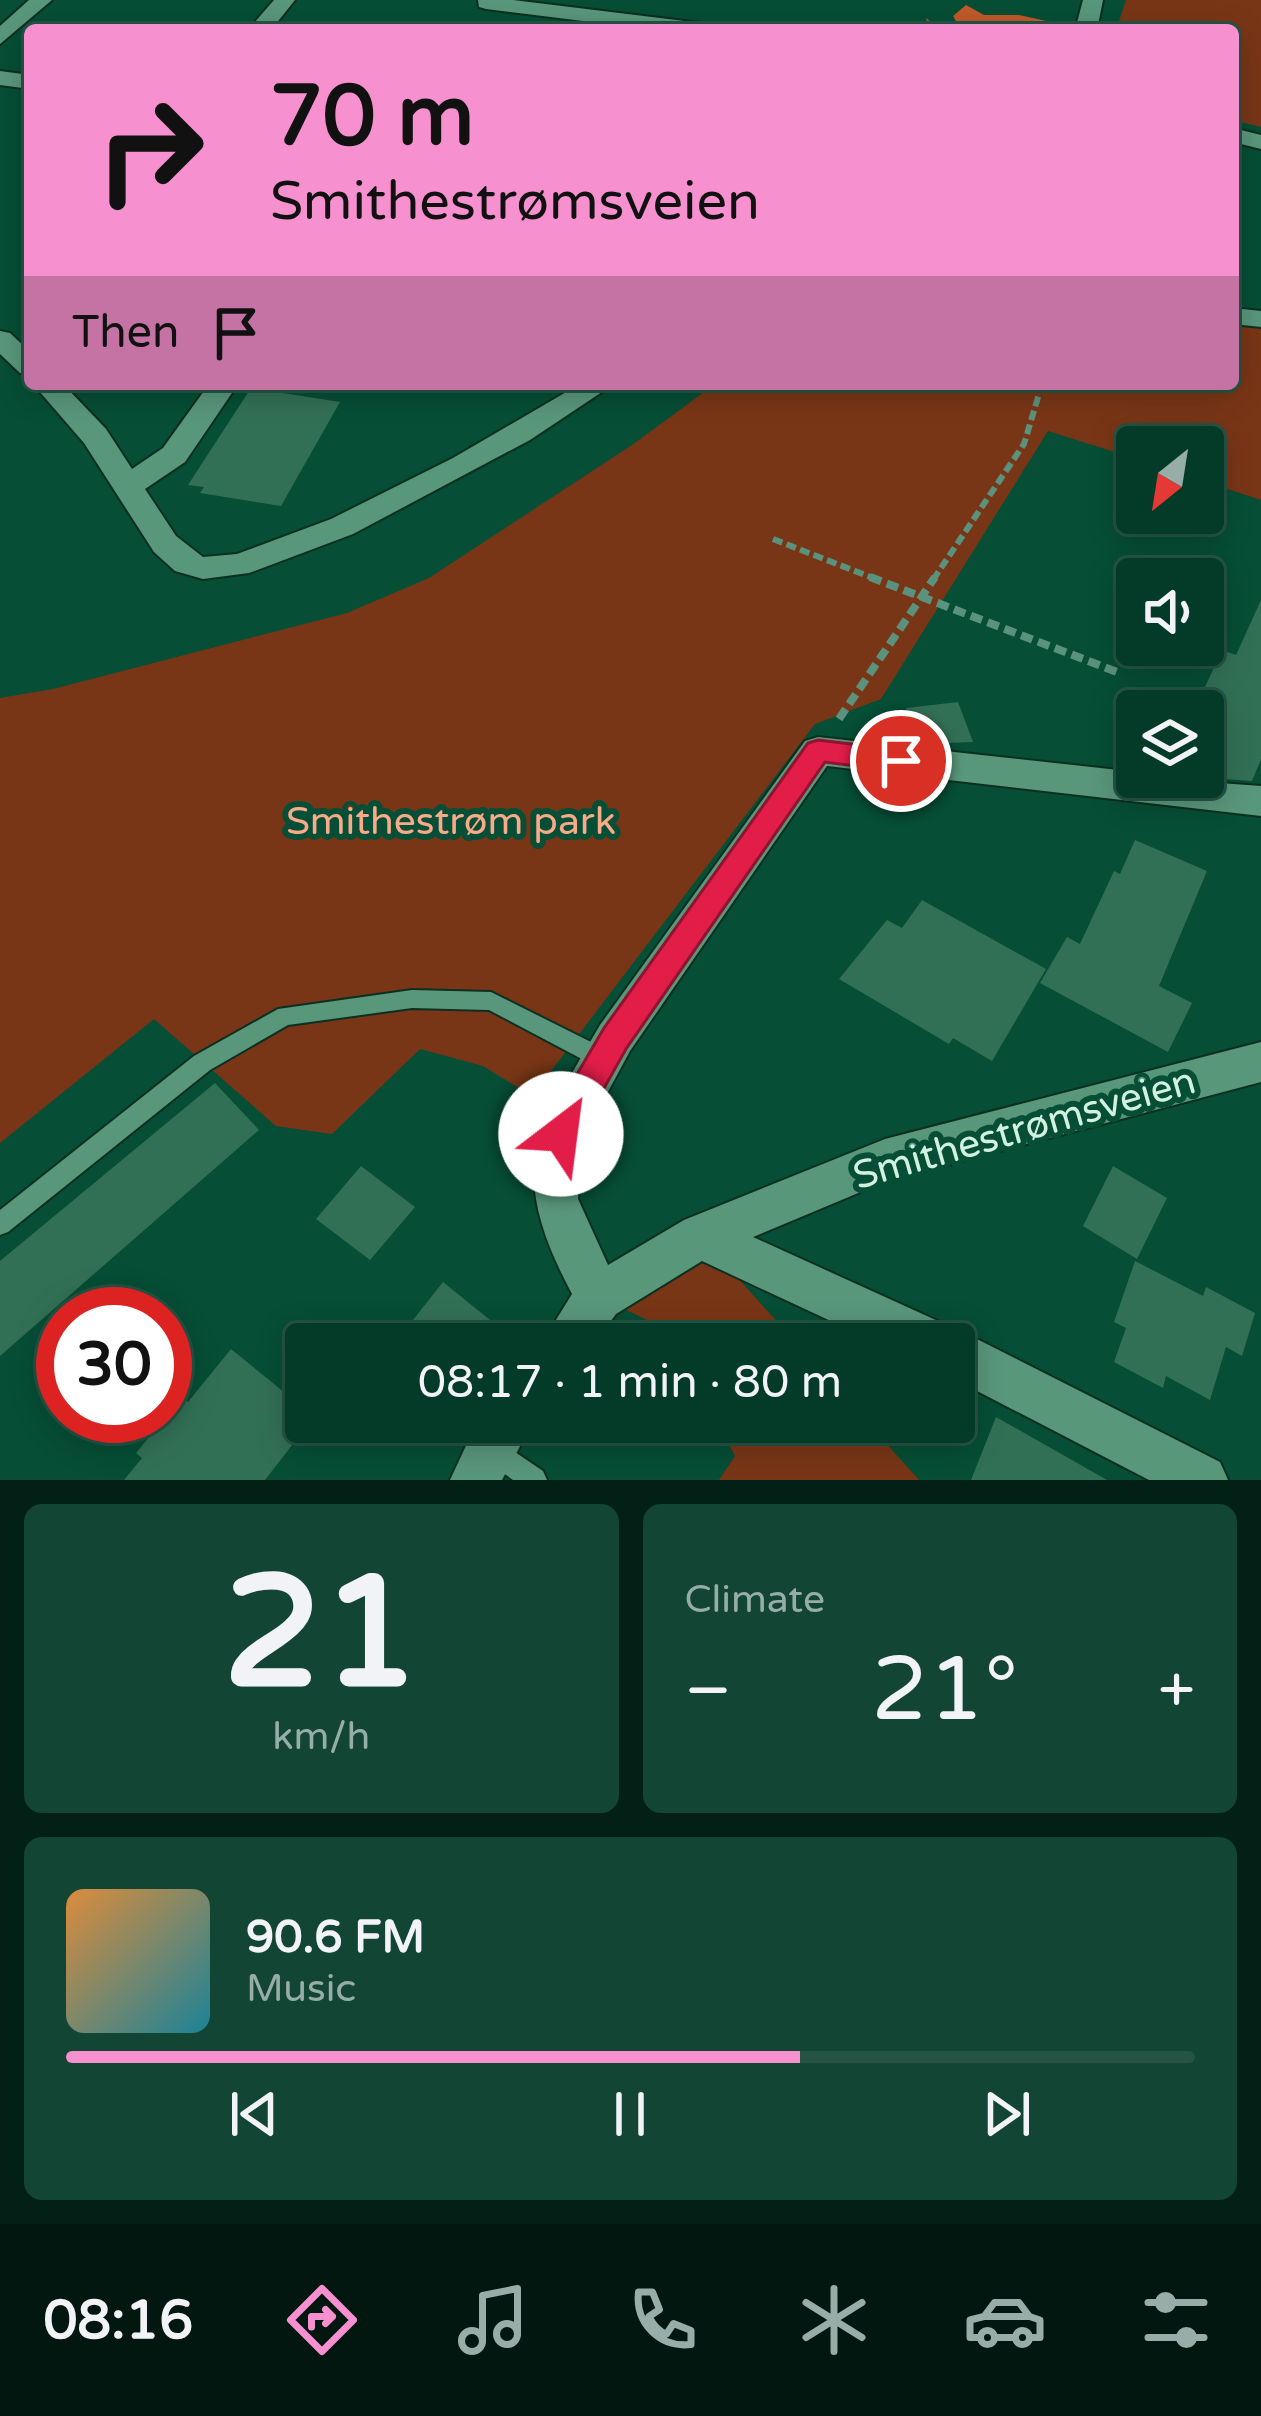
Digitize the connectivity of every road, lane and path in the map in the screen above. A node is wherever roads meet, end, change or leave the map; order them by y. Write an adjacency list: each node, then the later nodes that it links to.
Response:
1 (42, 0): 6 (street)
2 (285, 0): 4 (street)
3 (484, 6): 5 (street)
4 (264, 24)
5 (653, 24)
6 (0, 37)
7 (0, 339): 8 (street)
8 (24, 361)
9 (53, 390): 13 (street)
10 (220, 390): 13 (street)
11 (589, 390): 13 (street)
12 (1040, 390): 15 (path)
13 (130, 484)
14 (773, 539): 15 (path)
15 (921, 596): 16 (path); 17 (path)
16 (1117, 672)
17 (818, 751): 18 (street); 19 (street)
18 (1261, 801)
19 (603, 1059): 21 (lane); 23 (street)
20 (1261, 1062): 22 (street, Smithestrømsveien)
21 (0, 1224)
22 (700, 1236): 23 (street, Smithestrømsveien); 25 (street)
23 (599, 1298): 24 (street)
24 (581, 1323)
25 (888, 1323)
26 (975, 1364): 29 (street)
27 (491, 1450): 28 (lane)
28 (535, 1480)
29 (1202, 1480)

